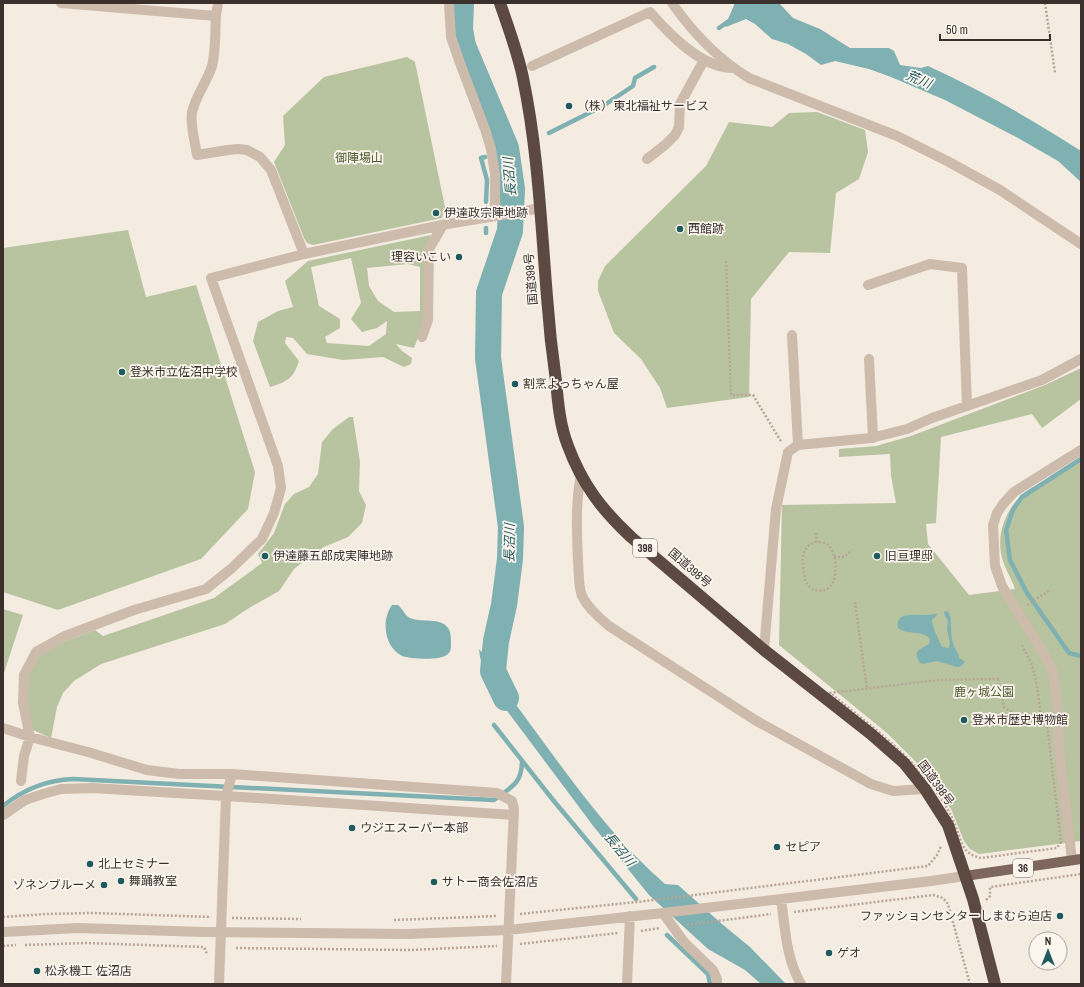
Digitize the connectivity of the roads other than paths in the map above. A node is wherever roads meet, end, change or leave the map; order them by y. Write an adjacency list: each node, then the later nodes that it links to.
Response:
1 (61, 3): 6 (street)
2 (218, 3): 6 (street)
3 (449, 3): 12 (street)
4 (500, 3): 11 (highway, 国道398号 / 398)
5 (672, 3): 9 (street)
6 (216, 16): 15 (street)
7 (704, 60): 8 (street); 9 (street); 10 (street)
8 (532, 66)
9 (733, 68): 14 (street)
10 (647, 159)
11 (540, 208): 12 (street); 25 (highway, 国道398号 / 398)
12 (497, 216): 13 (street)
13 (443, 225): 15 (street); 18 (street)
14 (1081, 244)
15 (304, 254): 28 (street)
16 (868, 285): 21 (street)
17 (792, 335): 23 (street)
18 (422, 337)
19 (869, 359): 22 (street)
20 (1081, 359): 21 (street)
21 (966, 406): 22 (street)
22 (873, 438): 23 (street)
23 (798, 445): 26 (street)
24 (1081, 450): 35 (street)
25 (580, 475): 26 (highway, 国道398号 / 398); 31 (street)
26 (764, 650): 31 (highway, 国道398号 / 398)
27 (3, 728): 28 (street)
28 (30, 738): 29 (street); 30 (street)
29 (232, 774): 32 (street); 34 (street)
30 (21, 781)
31 (925, 789): 36 (highway, 国道398号 / 398)
32 (226, 796): 33 (street); 34 (street); 42 (street)
33 (3, 815)
34 (514, 815): 40 (street)
35 (1076, 860): 36 (main road, 36)
36 (965, 876): 37 (street); 48 (highway, 国道398号 / 398)
37 (781, 899): 38 (street); 47 (street)
38 (663, 913): 39 (street); 46 (street)
39 (630, 916): 40 (street); 45 (street)
40 (508, 930): 42 (street); 44 (street)
41 (3, 932): 42 (street)
42 (222, 933): 43 (street)
43 (219, 984)
44 (506, 984)
45 (627, 984)
46 (717, 984)
47 (801, 984)
48 (995, 984)

